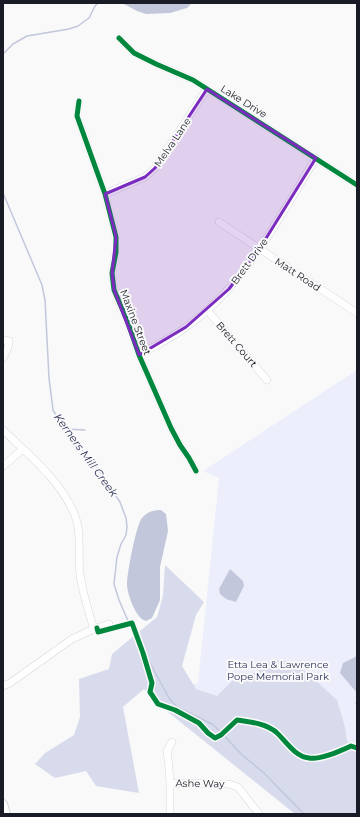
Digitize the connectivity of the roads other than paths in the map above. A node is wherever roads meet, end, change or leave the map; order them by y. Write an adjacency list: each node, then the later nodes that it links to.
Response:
1 (119, 38): 2 (street, Lake Drive)
2 (207, 89): 4 (street, Lake Drive); 6 (street, Melva Lane)
3 (79, 101): 6 (street, Maxine Street)
4 (316, 158): 5 (street, Lake Drive); 8 (street, Brett Drive)
5 (357, 185)
6 (105, 194): 12 (street, Maxine Street)
7 (219, 222): 8 (street, Matt Road)
8 (260, 248): 9 (street, Brett Drive); 10 (street, Matt Road)
9 (207, 310): 12 (street, Brett Drive); 14 (street, Brett Court)
10 (357, 312)
11 (3, 340): 13 (street)
12 (139, 355): 18 (street, Maxine Street)
13 (3, 358)
14 (267, 380)
15 (3, 430): 16 (street)
16 (23, 449): 17 (street); 20 (street)
17 (3, 466)
18 (196, 471)
19 (109, 624): 20 (street)
20 (94, 629): 21 (street)
21 (3, 686)
22 (172, 742): 23 (street, Ashe Way)
23 (170, 783): 26 (street); 27 (street, Ashe Way)
24 (3, 804): 25 (main road)
25 (6, 814)
26 (170, 814)
27 (259, 814)

